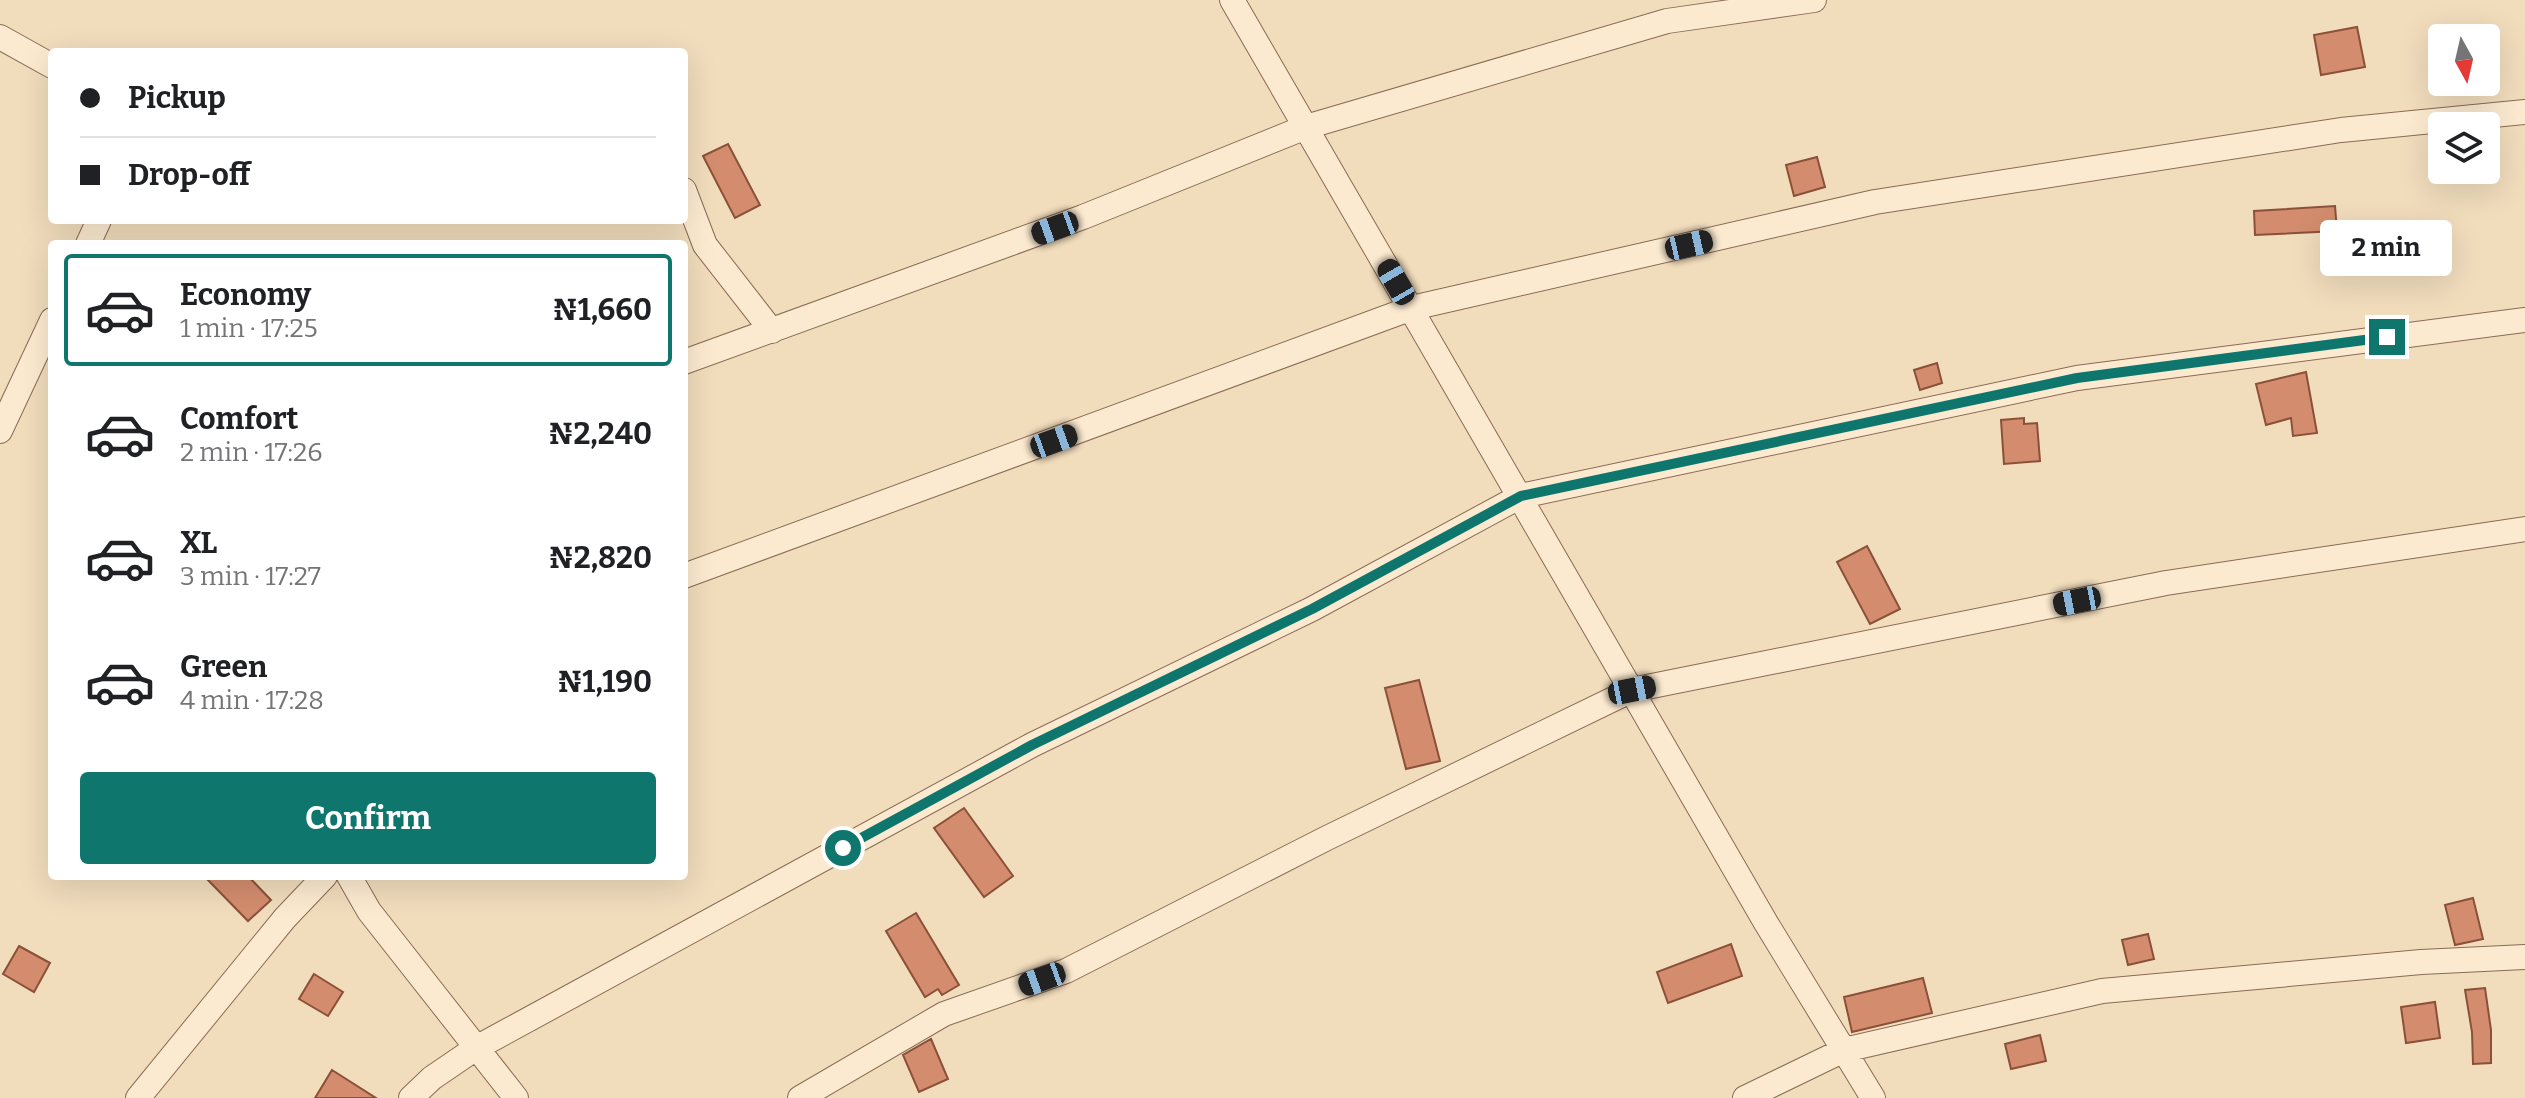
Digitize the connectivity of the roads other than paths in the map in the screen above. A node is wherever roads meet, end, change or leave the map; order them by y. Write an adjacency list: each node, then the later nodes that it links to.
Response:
1 (1232, 0): 6 (street)
2 (1814, 0): 6 (street)
3 (0, 37): 4 (street)
4 (48, 64)
5 (2525, 112): 8 (street)
6 (1306, 127): 8 (street); 11 (street)
7 (688, 200): 11 (street)
8 (1412, 308): 14 (street); 16 (street)
9 (2525, 320): 14 (street)
10 (48, 329): 13 (street)
11 (772, 331): 12 (street)
12 (688, 361)
13 (0, 431)
14 (1521, 496): 17 (street); 21 (street)
15 (2525, 529): 17 (street)
16 (688, 575)
17 (1632, 690): 22 (street); 26 (street)
18 (321, 880): 23 (street)
19 (351, 880): 21 (street)
20 (2525, 957): 22 (street)
21 (476, 1048): 24 (street); 25 (street)
22 (1844, 1050): 27 (street); 28 (street)
23 (138, 1098)
24 (411, 1098)
25 (516, 1098)
26 (800, 1098)
27 (1745, 1098)
28 (1873, 1098)

